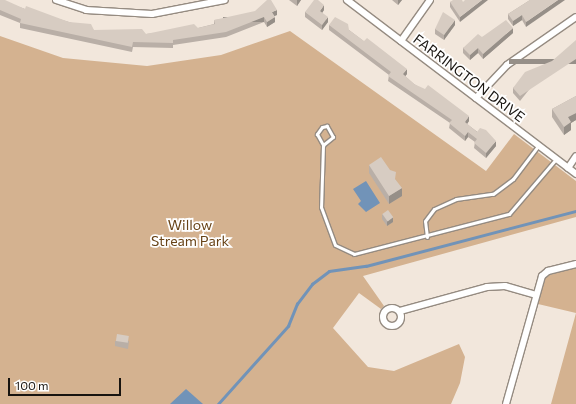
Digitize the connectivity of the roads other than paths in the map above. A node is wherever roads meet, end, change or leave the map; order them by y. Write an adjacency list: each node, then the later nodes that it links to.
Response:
1 (56, 0): 2 (street)
2 (225, 0)
3 (347, 0): 6 (street, FARRINGTON DRIVE)
4 (430, 0): 6 (street)
5 (576, 17): 7 (street)
6 (401, 41): 7 (street, FARRINGTON DRIVE)
7 (476, 98): 9 (street, FARRINGTON DRIVE)
8 (323, 145): 8 (lane); 14 (lane)
9 (538, 146): 11 (street, FARRINGTON DRIVE); 14 (lane)
10 (576, 156): 12 (street)
11 (556, 159): 12 (street, FARRINGTON DRIVE); 14 (lane)
12 (568, 168): 13 (street, FARRINGTON DRIVE)
13 (576, 174)
14 (427, 237)
15 (576, 264): 16 (street)
16 (536, 295): 17 (street); 18 (street)
17 (400, 311)
18 (506, 404)

